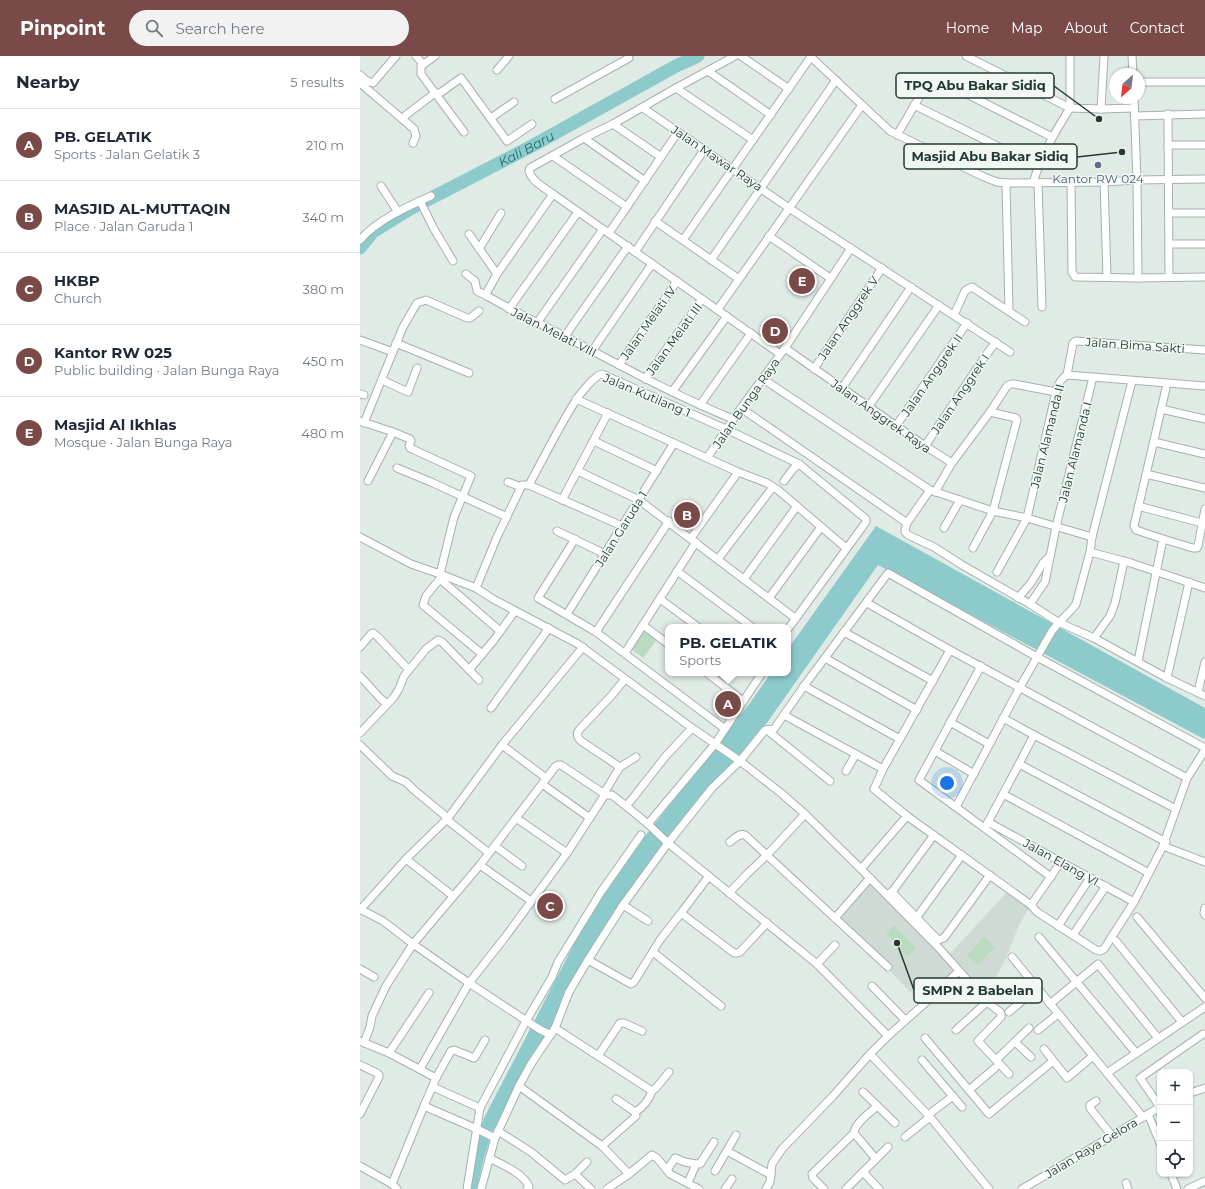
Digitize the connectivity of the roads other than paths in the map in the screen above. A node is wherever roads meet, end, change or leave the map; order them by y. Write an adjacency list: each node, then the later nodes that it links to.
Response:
1 (396, 56): 16 (street)
2 (416, 56): 12 (street)
3 (435, 56): 12 (street)
4 (509, 56): 14 (street)
5 (628, 56): 24 (street)
6 (735, 56): 15 (street)
7 (741, 56): 22 (street)
8 (966, 56): 30 (street)
9 (1070, 56): 30 (street)
10 (1104, 56): 32 (street)
11 (1132, 56): 13 (street)
12 (423, 64): 23 (street)
13 (1133, 68)
14 (497, 70)
15 (708, 71): 21 (street); 33 (street)
16 (360, 75)
17 (836, 80): 22 (street); 27 (street); 64 (street)
18 (1145, 82): 19 (street)
19 (1205, 82)
20 (360, 83): 47 (street)
21 (676, 88): 29 (street); 46 (street)
22 (789, 89): 33 (street)
23 (435, 93): 36 (street); 38 (street); 41 (street)
24 (555, 99)
25 (514, 102): 38 (street)
26 (1134, 104): 31 (street)
27 (862, 105): 43 (street); 69 (street)
28 (914, 105): 43 (street); 44 (street); 53 (street)
29 (644, 108): 40 (street); 42 (street, Jalan Mawar Raya)
30 (1070, 108): 32 (street); 44 (street)
31 (1134, 108): 32 (street); 37 (street)
32 (1101, 109)
33 (771, 114): 46 (street)
34 (1168, 114): 35 (street); 37 (street); 48 (street)
35 (1205, 114)
36 (406, 115)
37 (1134, 116): 57 (street)
38 (491, 118): 39 (street)
39 (532, 124)
40 (613, 124): 45 (street); 52 (street)
41 (464, 132)
42 (678, 132): 50 (street, Jalan Mawar Raya); 52 (street)
43 (898, 135): 62 (street)
44 (1052, 137): 53 (street)
45 (584, 138): 51 (street); 58 (street)
46 (753, 140): 54 (street)
47 (413, 143)
48 (1168, 145): 49 (street); 55 (street)
49 (1205, 145)
50 (704, 150): 54 (street, Jalan Mawar Raya); 75 (street)
51 (553, 156): 65 (street, Jalan Anggrek Raya); 68 (street)
52 (661, 157): 58 (street)
53 (1038, 166): 61 (street)
54 (733, 169): 64 (street, Jalan Mawar Raya); 80 (street)
55 (1169, 179): 56 (street); 57 (street); 73 (street)
56 (1205, 179)
57 (1137, 180): 60 (street); 97 (street)
58 (645, 181): 68 (street)
59 (1071, 182): 60 (street); 61 (street); 93 (street)
60 (1104, 182): 93 (street)
61 (1036, 183): 62 (street); 104 (street)
62 (1006, 184): 108 (street)
63 (381, 186): 70 (street)
64 (761, 188): 69 (street, Jalan Mawar Raya); 87 (street)
65 (553, 194): 71 (street, Jalan Anggrek Raya); 92 (street)
66 (431, 196): 67 (street)
67 (421, 203): 70 (street); 88 (street)
68 (626, 207): 76 (street)
69 (789, 208): 78 (street); 84 (street, Jalan Mawar Raya)
70 (398, 212): 79 (street)
71 (578, 212): 76 (street, Jalan Anggrek Raya); 105 (street)
72 (501, 213): 85 (street)
73 (1169, 213): 74 (street); 81 (street)
74 (1205, 213)
75 (655, 221): 80 (street); 86 (street)
76 (606, 231): 83 (street, Jalan Anggrek Raya); 112 (street)
77 (469, 234): 85 (street)
78 (770, 236): 96 (street); 98 (street)
79 (360, 240)
80 (683, 240): 87 (street)
81 (1170, 244): 82 (street); 94 (street)
82 (1205, 244)
83 (628, 246): 86 (street, Jalan Anggrek Raya); 115 (street)
84 (851, 248): 90 (street, Jalan Mawar Raya); 96 (street, Jalan Bunga Raya)
85 (479, 250): 92 (street)
86 (635, 252): 89 (street, Jalan Anggrek Raya)
87 (711, 260): 98 (street)
88 (453, 261)
89 (652, 264): 99 (street, Jalan Anggrek Raya); 119 (street)
90 (882, 268): 100 (street, Jalan Mawar Raya); 126 (street, Jalan Anggrek V)
91 (466, 274): 101 (street, Jalan Melati VIII)
92 (498, 274): 101 (street)
93 (1107, 277): 97 (street)
94 (1169, 277): 95 (street); 97 (street)
95 (1205, 277)
96 (830, 278): 121 (street, Jalan Bunga Raya)
97 (1138, 278)
98 (739, 279): 106 (street)
99 (677, 281): 102 (street, Jalan Anggrek Raya); 124 (street, Jalan Melati IV)
100 (911, 287): 103 (street, Jalan Mawar Raya); 136 (street)
101 (487, 296): 105 (street, Jalan Melati VIII)
102 (702, 298): 106 (street, Jalan Anggrek Raya); 130 (street, Jalan Melati III)
103 (939, 305): 109 (street, Jalan Mawar Raya); 141 (street)
104 (1042, 307)
105 (509, 309): 112 (street, Jalan Melati VIII)
106 (718, 309): 110 (street, Jalan Anggrek Raya)
107 (478, 311): 118 (street)
108 (1008, 311): 109 (street); 111 (street)
109 (954, 315): 113 (street, Jalan Mawar Raya)
110 (727, 316): 114 (street, Jalan Anggrek Raya); 137 (street)
111 (1025, 322)
112 (538, 323): 115 (street, Jalan Melati VIII)
113 (967, 323): 117 (street, Jalan Mawar Raya); 149 (street, Jalan Anggrek II)
114 (751, 333): 121 (street, Jalan Anggrek Raya); 140 (street)
115 (565, 336): 119 (street, Jalan Melati VIII)
116 (360, 340): 122 (street)
117 (996, 342): 123 (street, Jalan Mawar Raya); 155 (street, Jalan Anggrek I)
118 (396, 343): 122 (street); 127 (street)
119 (592, 350): 124 (street, Jalan Melati VIII)
120 (1205, 350): 128 (street, Jalan Bima Sakti)
121 (783, 351): 126 (street, Jalan Anggrek Raya); 131 (street, Jalan Bunga Raya)
122 (392, 352): 132 (street)
123 (1010, 352)
124 (619, 365): 130 (street, Jalan Melati VIII)
125 (417, 368): 132 (street)
126 (814, 369): 136 (street, Jalan Anggrek Raya)
127 (469, 373)
128 (1067, 375): 129 (street, Jalan Alamanda II); 138 (street, Jalan Alamanda II)
129 (1094, 377): 133 (street, Jalan Alamanda II); 188 (street, Jalan Alamanda I)
130 (645, 379): 137 (street, Jalan Melati VIII)
131 (763, 379): 142 (street, Jalan Bunga Raya); 172 (street)
132 (382, 380): 148 (street)
133 (1132, 381): 134 (street, Jalan Alamanda II); 192 (street)
134 (1167, 384): 135 (street, Jalan Alamanda II); 143 (street)
135 (1205, 386)
136 (842, 388): 141 (street, Jalan Anggrek Raya)
137 (672, 392): 140 (street, Jalan Melati VIII)
138 (1056, 392): 144 (street); 182 (street, Jalan Alamanda II)
139 (576, 399): 145 (street); 150 (street, Jalan Kutilang 1); 168 (street)
140 (700, 405): 146 (street, Jalan Melati VIII)
141 (869, 406): 149 (street, Jalan Anggrek Raya)
142 (741, 408): 146 (street, Jalan Bunga Raya); 185 (street)
143 (1161, 409): 147 (street); 153 (street)
144 (990, 412): 158 (street); 180 (street)
145 (608, 413): 152 (street); 154 (street)
146 (733, 419): 150 (street, Jalan Bunga Raya)
147 (1205, 419)
148 (362, 422): 151 (street)
149 (896, 426): 155 (street, Jalan Anggrek Raya)
150 (726, 428): 157 (street, Jalan Bunga Raya); 159 (street)
151 (393, 432): 165 (street); 173 (street)
152 (594, 441): 161 (street); 162 (street)
153 (1154, 442): 156 (street); 164 (street)
154 (674, 444): 157 (street); 162 (street, Jalan Garuda 1)
155 (925, 446): 158 (street, Jalan Anggrek Raya)
156 (1205, 454)
157 (707, 458): 163 (street)
158 (952, 463): 172 (street)
159 (800, 464): 166 (street); 196 (street)
160 (397, 468): 173 (street)
161 (578, 471): 174 (street); 175 (street)
162 (657, 471): 175 (street, Jalan Garuda 1)
163 (738, 472): 170 (street); 195 (street)
164 (1146, 474): 171 (street); 178 (street)
165 (368, 481)
166 (784, 481)
167 (508, 482): 169 (street)
168 (529, 485): 169 (street); 174 (street)
169 (521, 487): 181 (street)
170 (773, 487): 177 (street); 201 (street)
171 (1205, 488)
172 (933, 491): 176 (street); 185 (street)
173 (462, 496): 181 (street); 206 (street)
174 (562, 500): 186 (street)
175 (639, 500): 183 (street); 186 (street, Jalan Garuda 1)
176 (960, 500): 180 (street); 189 (street)
177 (797, 506): 187 (street); 207 (street)
178 (1138, 506): 184 (street); 194 (street)
179 (1205, 509): 184 (street)
180 (993, 511): 182 (street); 197 (street)
181 (507, 517): 209 (street)
182 (1027, 518): 188 (street); 204 (street, Jalan Alamanda II)
183 (669, 521): 195 (street); 226 (street)
184 (1202, 523): 194 (street)
185 (907, 524): 213 (street)
186 (622, 526): 199 (street, Jalan Garuda 1)
187 (821, 527): 196 (street); 212 (street)
188 (1056, 527): 192 (street); 200 (street, Jalan Alamanda I)
189 (944, 528)
190 (557, 531): 193 (street)
191 (360, 537): 206 (street)
192 (1092, 537): 198 (street)
193 (574, 539): 199 (street); 217 (street)
194 (1163, 539): 205 (street)
195 (693, 540): 201 (street); 203 (street)
196 (846, 548): 218 (street)
197 (973, 548)
198 (1090, 552): 202 (street); 219 (street)
199 (605, 554): 217 (street, Jalan Garuda 1)
200 (1050, 556): 213 (street); 215 (street, Jalan Alamanda I)
201 (718, 559): 207 (street)
202 (1124, 561): 205 (street); 228 (street)
203 (677, 571): 211 (street); 221 (street)
204 (997, 572)
205 (1156, 572): 208 (street); 237 (street)
206 (441, 576): 209 (street); 225 (street); 234 (street)
207 (744, 579): 212 (street)
208 (1189, 582): 210 (street); 245 (street)
209 (476, 588): 216 (street)
210 (1205, 588)
211 (660, 598): 220 (street); 223 (street)
212 (769, 598): 218 (street)
213 (1018, 598): 215 (street)
214 (867, 603): 227 (street); 232 (street); 235 (street)
215 (1030, 604): 219 (street)
216 (515, 611): 224 (street); 225 (street)
217 (567, 614): 226 (street)
218 (795, 618): 222 (street)
219 (1058, 622): 228 (street); 235 (street)
220 (694, 624)
221 (748, 624)
222 (791, 624)
223 (643, 625): 229 (street); 233 (street)
224 (549, 628): 230 (street); 255 (street)
225 (500, 631): 234 (street)
226 (596, 632): 233 (street)
227 (844, 632): 236 (street); 248 (street)
228 (1094, 638): 237 (street)
229 (665, 642)
230 (583, 646): 246 (street); 269 (street)
231 (360, 647): 240 (street)
232 (950, 650): 239 (street); 248 (street)
233 (625, 653): 261 (street)
234 (482, 654): 241 (street)
235 (1037, 657): 250 (street); 270 (street)
236 (825, 658): 249 (street); 256 (street)
237 (1138, 661): 245 (street)
238 (1205, 662): 251 (street)
239 (980, 666): 250 (street); 259 (street)
240 (409, 670): 241 (street); 254 (street)
241 (469, 670): 247 (street)
242 (360, 676): 254 (street)
243 (711, 676): 253 (street)
244 (759, 676): 253 (street)
245 (1167, 678): 251 (street)
246 (625, 679): 260 (street); 276 (street)
247 (479, 680)
248 (933, 681): 256 (street)
249 (804, 686): 257 (street); 265 (street)
250 (1020, 687): 258 (street); 280 (street)
251 (1198, 692): 252 (street)
252 (1205, 696)
253 (743, 701): 261 (street)
254 (387, 704): 263 (street)
255 (491, 708)
256 (917, 710): 265 (street)
257 (784, 715): 262 (street); 272 (street)
258 (1003, 718): 264 (street); 267 (street)
259 (950, 722): 267 (street); 271 (street)
260 (692, 728): 266 (street); 285 (street)
261 (724, 729): 266 (street)
262 (767, 730): 274 (street); 281 (street)
263 (360, 733)
264 (1034, 735): 275 (street); 287 (street)
265 (900, 739): 277 (street)
266 (715, 744): 274 (street); 293 (street)
267 (989, 744): 279 (street)
268 (360, 745): 290 (street)
269 (502, 745): 282 (street); 290 (street)
270 (1205, 749): 280 (street)
271 (935, 751): 279 (street); 286 (street)
272 (856, 754): 277 (street); 278 (street)
273 (636, 757): 276 (street)
274 (740, 761): 288 (street); 297 (street)
275 (1019, 764): 284 (street); 299 (street)
276 (620, 767): 283 (street)
277 (883, 769): 289 (street)
278 (846, 770)
279 (974, 774): 286 (street)
280 (1187, 778): 287 (street)
281 (830, 780)
282 (544, 781): 283 (street); 291 (street); 292 (street)
283 (605, 794): 285 (street); 292 (street)
284 (1004, 794): 294 (street); 311 (street)
285 (626, 806): 293 (street)
286 (956, 807): 294 (street)
287 (1176, 809): 299 (street)
288 (805, 814): 303 (street); 310 (street)
289 (907, 816): 296 (street); 310 (street)
290 (447, 818): 301 (street); 305 (street)
291 (516, 818): 300 (street); 302 (street)
292 (590, 818): 302 (street)
293 (648, 824): 297 (street)
294 (986, 825): 306 (street, Jalan Elang VI); 314 (street)
295 (641, 835): 361 (street)
296 (934, 835): 304 (street); 319 (street)
297 (667, 842): 313 (street); 323 (street)
298 (730, 842): 303 (street)
299 (1164, 844): 307 (street); 311 (street)
300 (495, 846): 301 (street); 309 (street)
301 (489, 853): 308 (street)
302 (567, 853): 321 (street)
303 (767, 855): 318 (street); 331 (street)
304 (962, 855): 312 (street); 330 (street)
305 (406, 859): 320 (street); 326 (street)
306 (1061, 862): 314 (street); 316 (street, Jalan Elang VI)
307 (1205, 862)
308 (480, 865): 320 (street); 321 (street)
309 (522, 866)
310 (861, 869): 315 (street)
311 (1149, 873): 322 (street)
312 (990, 875): 324 (street); 330 (street)
313 (709, 876): 318 (street); 327 (street)
314 (1051, 877): 324 (street)
315 (870, 878): 319 (street); 331 (street)
316 (1090, 878): 317 (street, Jalan Elang VI); 334 (street)
317 (1106, 886): 322 (street, Jalan Elang VI); 335 (street)
318 (729, 893): 333 (street)
319 (889, 894): 330 (street); 346 (street)
320 (453, 896): 338 (street)
321 (532, 901): 349 (street)
322 (1134, 902): 335 (street)
323 (624, 905): 332 (street); 342 (street)
324 (1031, 905): 334 (street)
325 (1205, 908): 328 (street)
326 (360, 909): 338 (street)
327 (681, 913): 333 (street); 340 (street)
328 (1205, 915)
329 (1137, 916): 353 (street)
330 (917, 917)
331 (835, 918): 344 (street)
332 (648, 921)
333 (767, 923): 343 (street)
334 (1058, 926): 335 (street)
335 (1073, 935)
336 (1039, 937): 348 (street)
337 (1116, 941): 362 (street)
338 (413, 944): 349 (street); 374 (street)
339 (835, 945): 343 (street)
340 (653, 952): 342 (street); 356 (street)
341 (1012, 958): 351 (street)
342 (588, 960): 363 (street)
343 (817, 964): 370 (street)
344 (888, 967)
345 (360, 969): 347 (street)
346 (959, 972): 354 (street); 360 (street)
347 (374, 977)
348 (1076, 982): 355 (street); 372 (street); 377 (street)
349 (469, 983): 361 (street); 387 (street)
350 (872, 986): 360 (street)
351 (1037, 988): 355 (street); 358 (street)
352 (429, 993): 378 (street)
353 (1205, 998)
354 (987, 1002): 365 (street); 385 (street)
355 (1050, 1004): 359 (street)
356 (722, 1006)
357 (1205, 1006): 362 (street)
358 (1009, 1012)
359 (1058, 1014): 366 (street); 381 (street)
360 (905, 1020): 370 (street)
361 (526, 1021): 369 (street); 406 (street)
362 (1182, 1022): 372 (street)
363 (554, 1028): 369 (street); 380 (street)
364 (1029, 1028): 375 (street)
365 (956, 1030)
366 (1038, 1030)
367 (642, 1031): 380 (street)
368 (1203, 1034): 402 (street)
369 (551, 1035): 392 (street)
370 (888, 1036): 379 (street)
371 (925, 1038): 395 (street)
372 (1158, 1038): 377 (street)
373 (484, 1040): 391 (street)
374 (362, 1042): 378 (street)
375 (1015, 1042): 382 (street); 385 (street)
376 (1044, 1049): 384 (street)
377 (1136, 1053): 389 (street)
378 (389, 1054): 387 (street)
379 (870, 1054): 410 (street); 434 (street)
380 (598, 1056): 396 (street)
381 (1093, 1056): 384 (street); 389 (street)
382 (1031, 1058)
383 (922, 1060): 399 (street)
384 (1053, 1061): 395 (street)
385 (996, 1064): 390 (street); 395 (street)
386 (360, 1065): 409 (street)
387 (420, 1069): 391 (street)
388 (669, 1072): 396 (street)
389 (1107, 1073): 411 (street)
390 (1009, 1074)
391 (436, 1078): 393 (street)
392 (519, 1086): 415 (street); 421 (street)
393 (433, 1087): 403 (street); 406 (street)
394 (1205, 1088): 398 (street)
395 (969, 1090)
396 (652, 1091): 408 (street)
397 (863, 1092): 404 (street)
398 (1193, 1093)
399 (953, 1096): 405 (street); 410 (street)
400 (616, 1099): 408 (street)
401 (1096, 1101): 417 (street)
402 (1159, 1105)
403 (424, 1106): 413 (street); 439 (street)
404 (878, 1106): 412 (street); 414 (street)
405 (962, 1107)
406 (480, 1108): 413 (street)
407 (1157, 1109): 411 (street, Jalan Raya Gelora)
408 (635, 1112): 421 (street)
409 (360, 1114)
410 (929, 1116): 418 (street); 451 (street)
411 (1145, 1116): 417 (street, Jalan Raya Gelora); 419 (street)
412 (895, 1124)
413 (478, 1129): 415 (street); 440 (street)
414 (854, 1133): 425 (street); 448 (street)
415 (495, 1135): 424 (street); 432 (street)
416 (736, 1135): 423 (street)
417 (1112, 1136): 452 (street, Jalan Raya Gelora)
418 (905, 1137)
419 (1158, 1141)
420 (714, 1142): 427 (street)
421 (602, 1146): 433 (street)
422 (888, 1147): 425 (street)
423 (727, 1151): 430 (street); 434 (street)
424 (489, 1158): 441 (street); 442 (street)
425 (876, 1159): 431 (street)
426 (587, 1162): 432 (street)
427 (696, 1164): 429 (street); 438 (street)
428 (360, 1166): 439 (street)
429 (667, 1170): 433 (street); 438 (street)
430 (715, 1171)
431 (863, 1172): 449 (street); 450 (street)
432 (575, 1174): 443 (street)
433 (629, 1174): 444 (street)
434 (771, 1175): 447 (street)
435 (1173, 1177): 453 (street)
436 (732, 1178): 446 (street)
437 (1205, 1181): 454 (street)
438 (688, 1183): 445 (street)
439 (395, 1187)
440 (467, 1189)
441 (481, 1189)
442 (527, 1189)
443 (591, 1189)
444 (607, 1189)
445 (699, 1189)
446 (725, 1189)
447 (766, 1189)
448 (824, 1189)
449 (846, 1189)
450 (879, 1189)
451 (989, 1189)
452 (1022, 1189)
453 (1177, 1189)
454 (1188, 1189)

